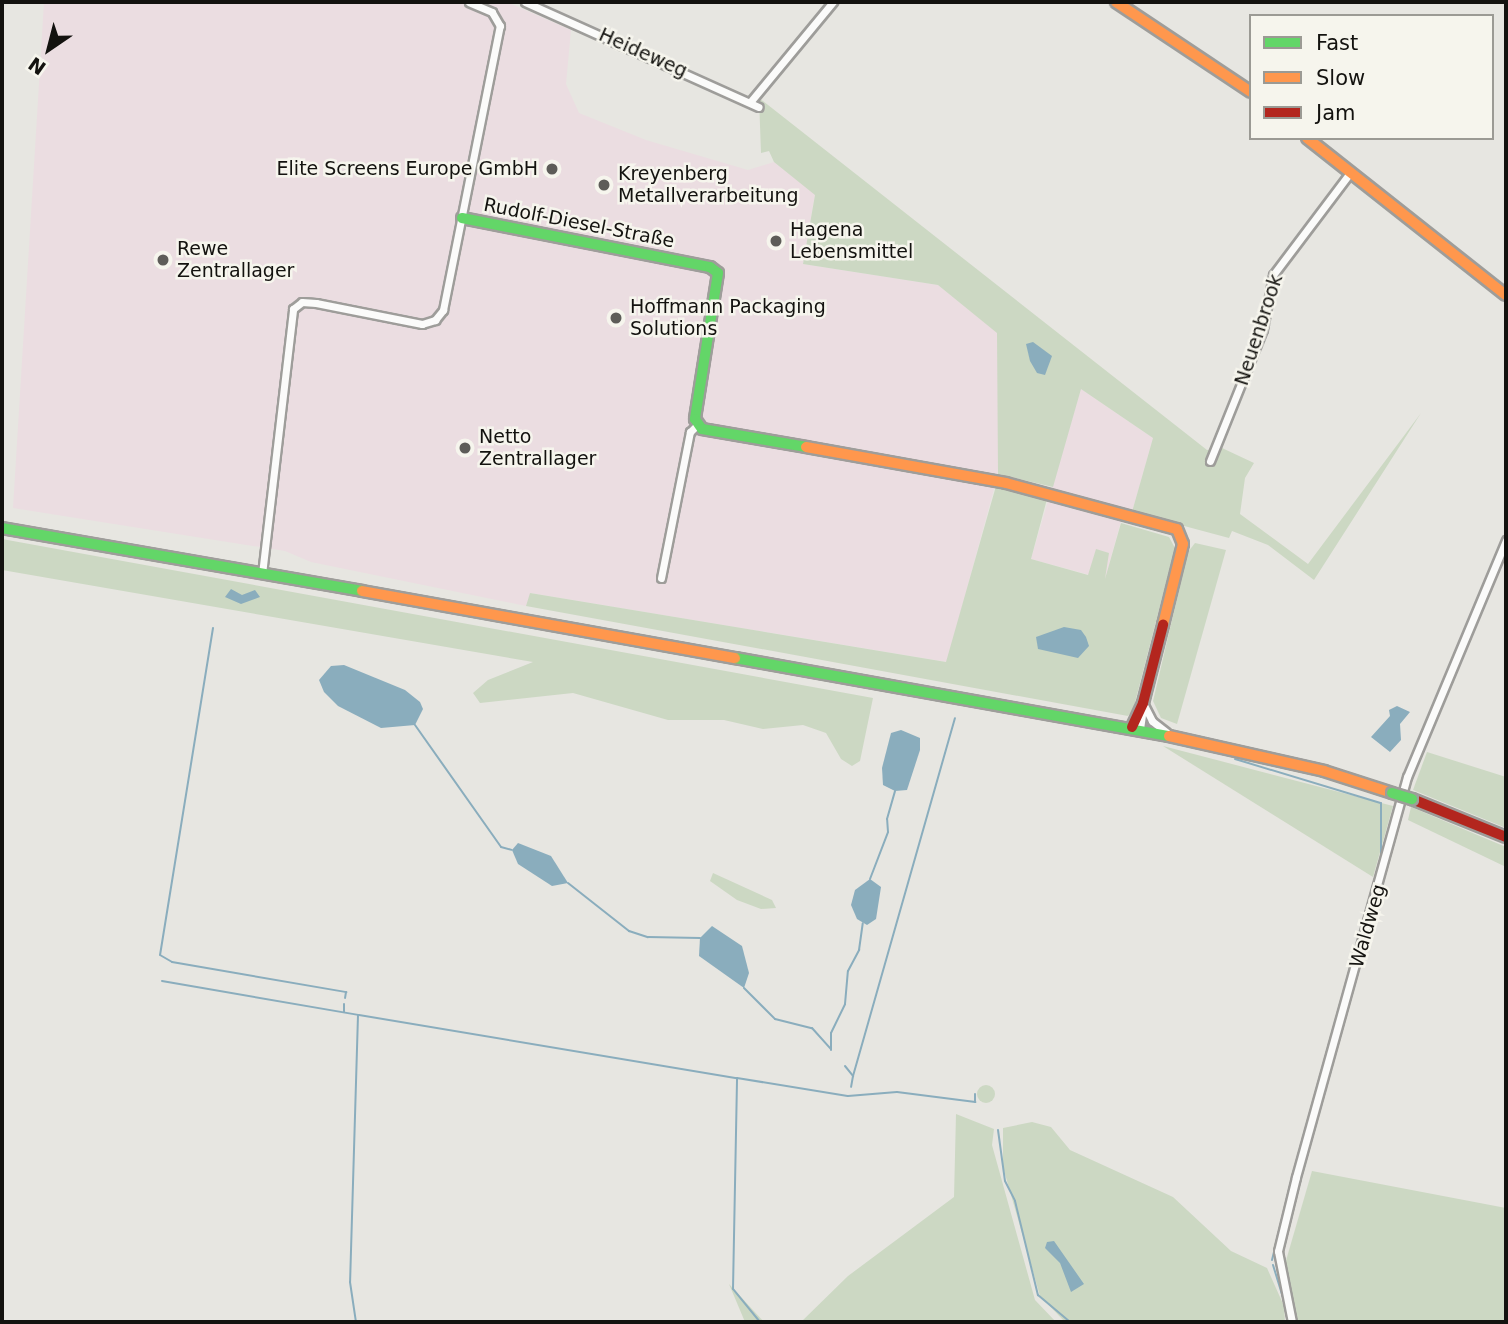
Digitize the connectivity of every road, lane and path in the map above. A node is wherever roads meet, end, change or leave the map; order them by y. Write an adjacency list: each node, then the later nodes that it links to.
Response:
1 (469, 2): 10 (street)
2 (526, 2): 6 (street, Heideweg)
3 (833, 2): 6 (street)
4 (1116, 2): 5 (street)
5 (1249, 91)
6 (751, 101): 7 (street, Heideweg)
7 (759, 107)
8 (1309, 140): 9 (street)
9 (1349, 174): 11 (street); 13 (street, Neuenbrook)
10 (462, 218): 12 (street, Rudolf-Diesel-Straße); 16 (street, Rudolf-Diesel-Straße)
11 (1506, 295)
12 (697, 425): 17 (street, Rudolf-Diesel-Straße); 18 (street)
13 (1210, 461)
14 (2, 528): 16 (street)
15 (1506, 540): 22 (street, Waldweg)
16 (262, 574): 19 (street)
17 (661, 578)
18 (1143, 703): 19 (street); 20 (street)
19 (1136, 728): 20 (street)
20 (1170, 735): 21 (street, bridge)
21 (1506, 837)
22 (1293, 1322)

